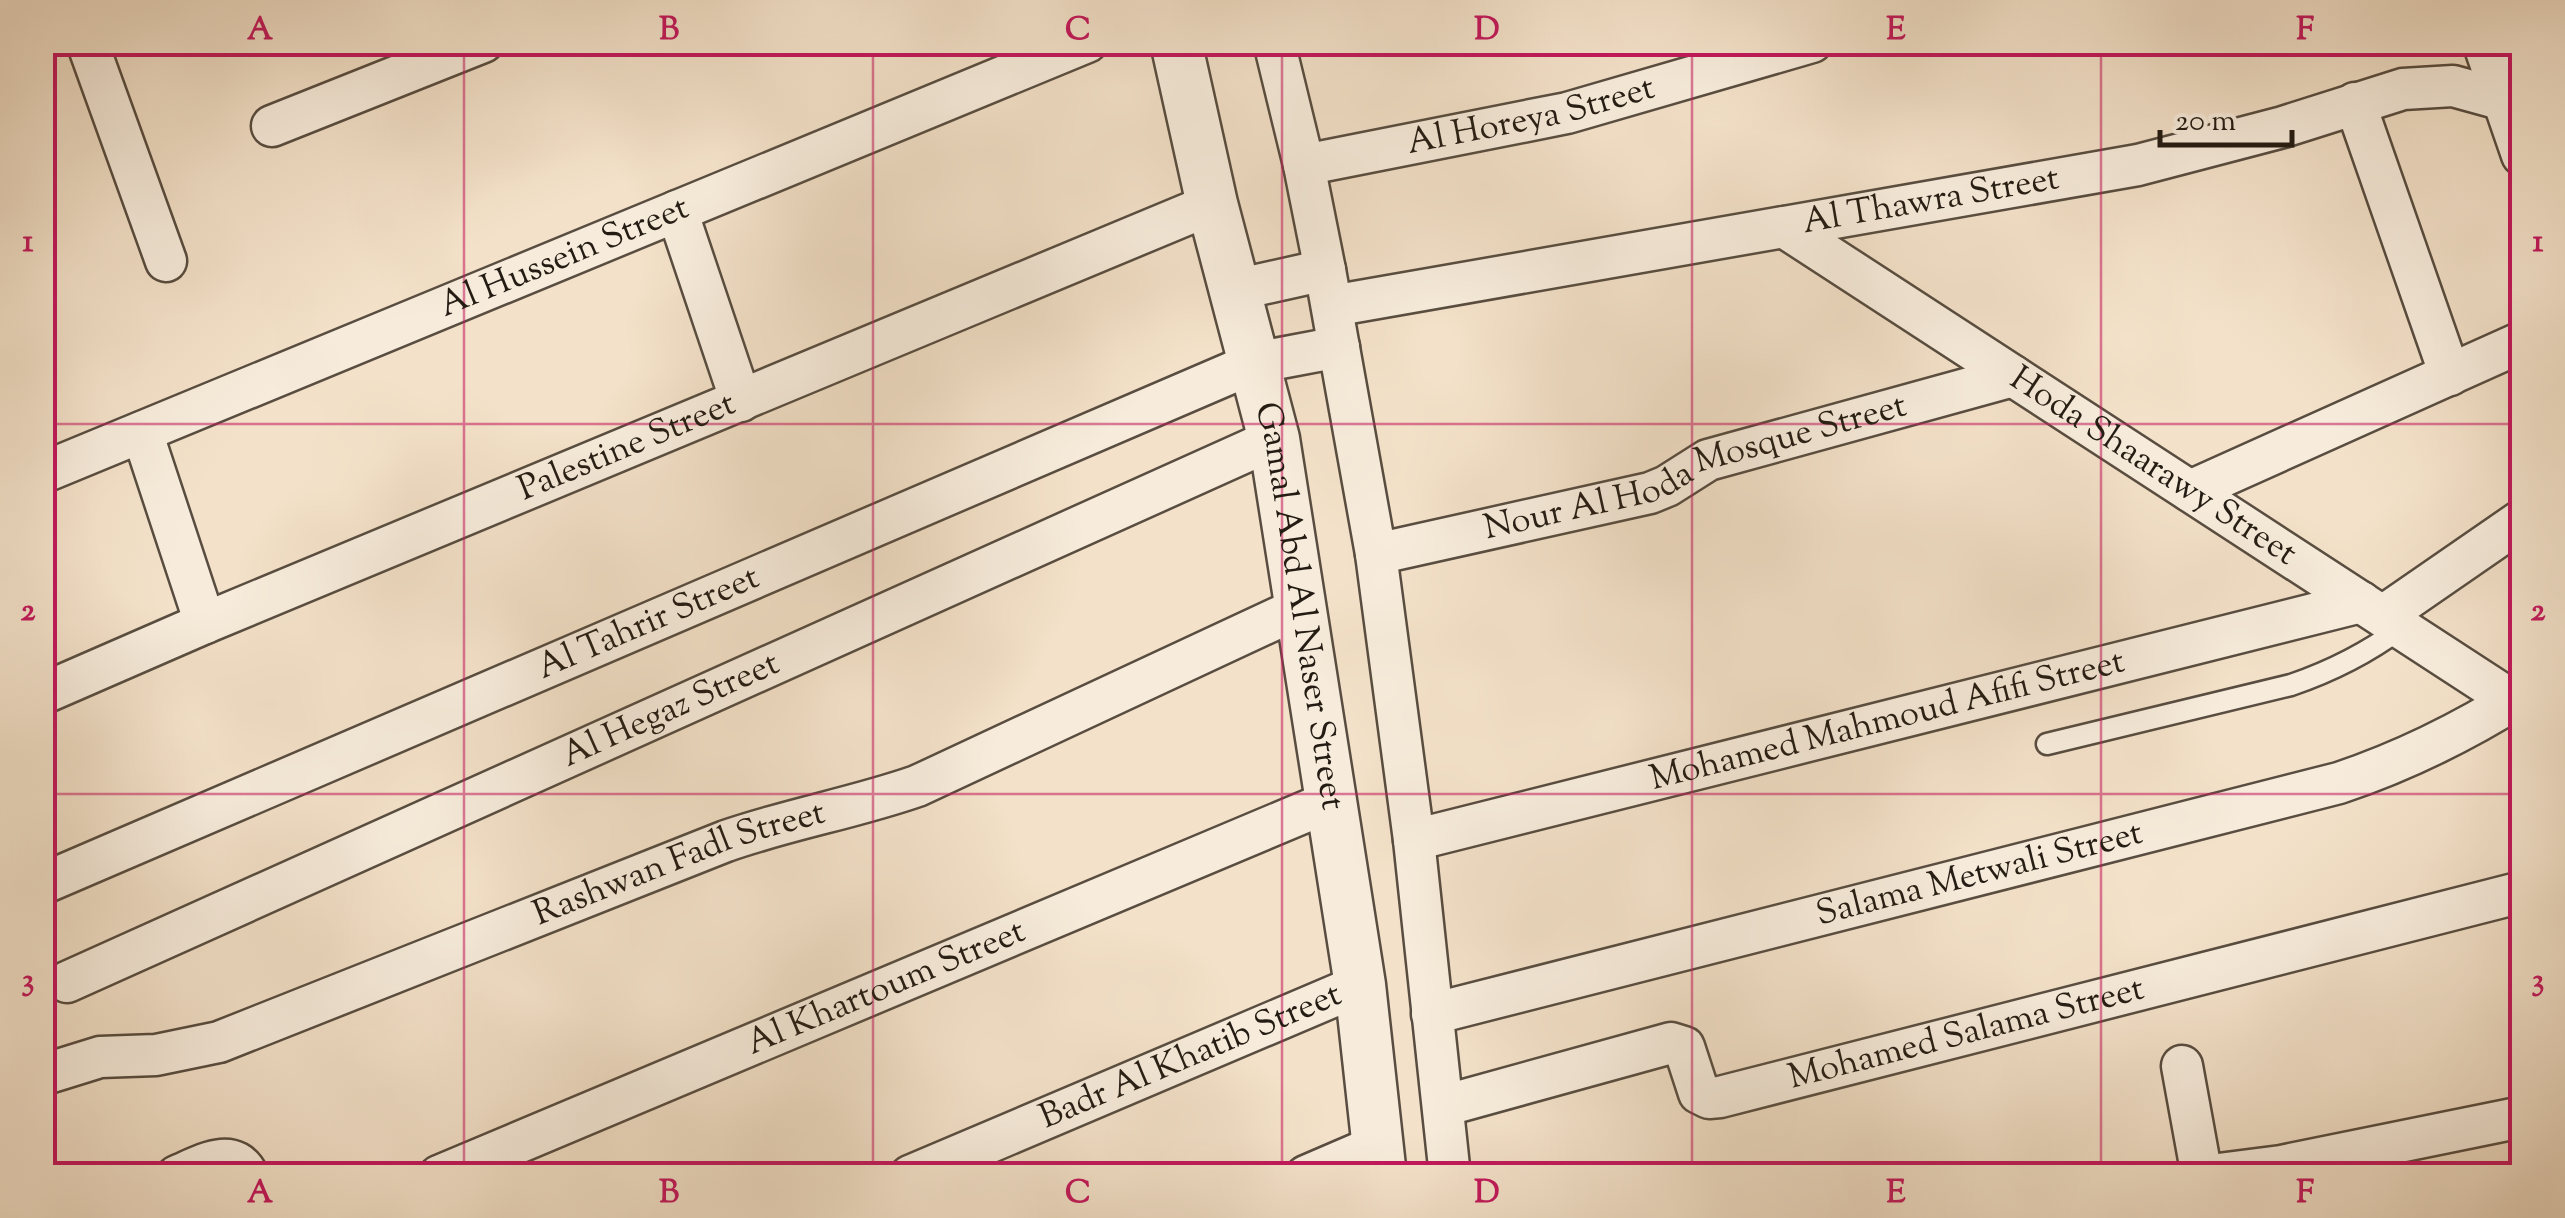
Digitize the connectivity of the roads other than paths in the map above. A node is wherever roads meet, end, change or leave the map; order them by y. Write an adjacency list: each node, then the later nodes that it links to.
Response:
1 (87, 42): 16 (street)
2 (483, 42): 10 (street)
3 (1087, 42): 14 (street, Al Hussein Street)
4 (1176, 42): 13 (street, Gamal Abd Al Naser Street)
5 (1274, 42): 12 (street)
6 (1812, 42): 12 (street, Al Horeya Street)
7 (2484, 42): 8 (street)
8 (2512, 102): 9 (street, Al Thawra Street); 11 (street)
9 (2354, 104): 15 (street, Al Thawra Street); 22 (street)
10 (272, 126)
11 (2522, 155)
12 (1304, 165): 17 (street)
13 (1212, 204): 18 (street, Gamal Abd Al Naser Street); 24 (street, Palestine Street)
14 (677, 211): 24 (street); 25 (street, Al Hussein Street)
15 (1784, 227): 17 (street, Al Thawra Street); 23 (street, Hoda Shaarawy Street)
16 (166, 261)
17 (1329, 288): 18 (street, Al Thawra Street); 20 (street)
18 (1235, 290): 21 (street, Gamal Abd Al Naser Street)
19 (2522, 342): 22 (street)
20 (1339, 347): 21 (street, Al Tahrir Street); 30 (street)
21 (1254, 364): 26 (street, Gamal Abd Al Naser Street); 39 (street, Al Tahrir Street)
22 (2450, 374): 28 (street)
23 (2013, 376): 28 (street, Hoda Shaarawy Street); 30 (street, Nour Al Hoda Mosque Street)
24 (741, 401): 33 (street, Palestine Street)
25 (142, 432): 27 (street, Al Hussein Street); 33 (street)
26 (1274, 439): 31 (street, Gamal Abd Al Naser Street); 41 (street, Al Hegaz Street)
27 (42, 473)
28 (2190, 491): 32 (street, Hoda Shaarawy Street)
29 (2522, 520): 32 (street)
30 (1376, 554): 38 (street)
31 (1301, 607): 37 (street, Gamal Abd Al Naser Street); 45 (street, Rashwan Fadl Street)
32 (2382, 616): 35 (street, Hoda Shaarawy Street); 36 (lane); 38 (street, Mohamed Mahmoud Afifi Street)
33 (204, 623): 34 (street, Palestine Street)
34 (42, 694)
35 (2520, 701): 43 (street, Salama Metwali Street)
36 (2046, 744)
37 (1331, 801): 42 (street, Gamal Abd Al Naser Street); 52 (street, Al Khartoum Street)
38 (1414, 840): 43 (street)
39 (42, 884)
40 (2522, 892): 46 (street, Mohamed Salama Street)
41 (66, 982)
42 (1360, 984): 48 (street, Gamal Abd Al Naser Street); 53 (street, Badr Al Khatib Street)
43 (1432, 1014): 46 (street)
44 (2182, 1066): 56 (street)
45 (42, 1076)
46 (1443, 1106): 55 (street)
47 (2522, 1117): 49 (street)
48 (1380, 1160): 54 (street)
49 (2283, 1171): 56 (street)
50 (178, 1176): 51 (street)
51 (248, 1176)
52 (439, 1176)
53 (910, 1176)
54 (1306, 1176)
55 (1450, 1176)
56 (2203, 1176)

